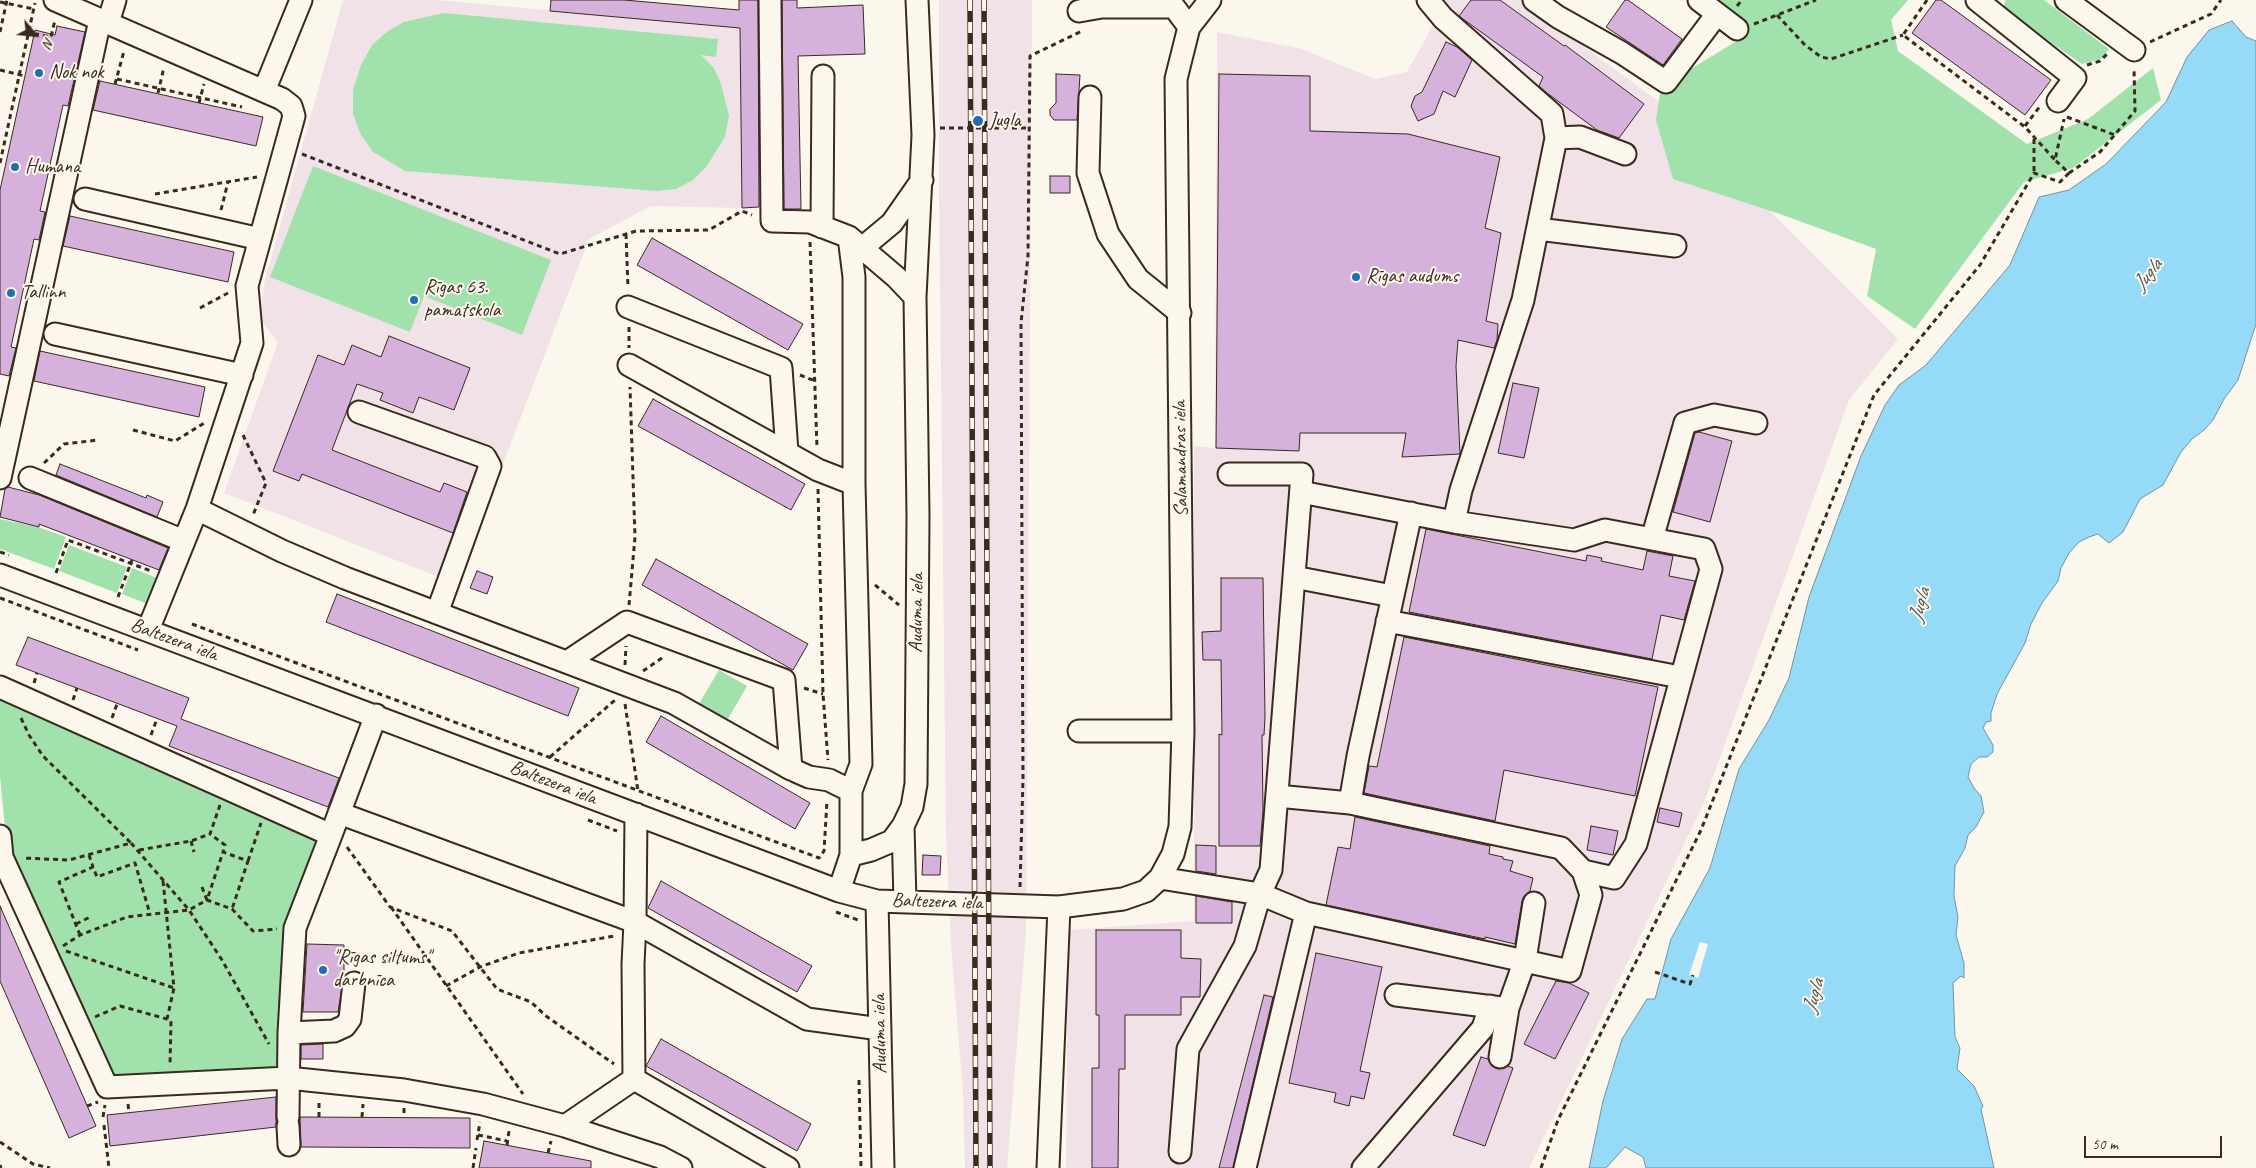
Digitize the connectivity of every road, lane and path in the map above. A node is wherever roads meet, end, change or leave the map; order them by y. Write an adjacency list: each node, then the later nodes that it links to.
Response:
1 (35, 0): 19 (path)
2 (115, 0): 24 (street)
3 (301, 0): 42 (street)
4 (770, 0): 61 (street)
5 (917, 0): 58 (street, Auduma iela)
6 (1210, 0): 25 (street, Salamandras iela)
7 (1428, 0): 49 (street)
8 (1534, 0): 20 (street)
9 (1699, 0): 22 (street)
10 (1816, 0): 23 (path)
11 (1927, 0): 29 (path)
12 (2066, 0): 33 (street)
13 (2221, 0): 33 (path)
14 (0, 2): 15 (path)
15 (6, 2): 19 (path); 27 (path)
16 (1985, 2): 35 (street)
17 (1102, 4): 21 (street); 25 (street); 48 (path)
18 (55, 8): 24 (street); 30 (path)
19 (33, 9): 36 (path)
20 (1562, 9): 22 (street)
21 (1079, 11)
22 (1717, 14): 26 (street)
23 (1777, 15): 26 (path); 29 (path)
24 (104, 21): 28 (street); 84 (street)
25 (1189, 27): 72 (street, Salamandras iela)
26 (1737, 29)
27 (0, 32)
28 (128, 32): 31 (street); 39 (path)
29 (1903, 35): 50 (path)
30 (36, 36)
31 (168, 49): 41 (path); 42 (street)
32 (2111, 50): 35 (path)
33 (2134, 50): 56 (path)
34 (0, 70): 36 (path)
35 (2066, 70): 46 (street)
36 (19, 74): 37 (path); 54 (path)
37 (25, 76)
38 (823, 76): 62 (street)
39 (117, 79): 40 (path); 41 (path)
40 (115, 84)
41 (159, 89): 43 (path); 45 (path)
42 (264, 91): 51 (street)
43 (158, 94)
44 (1090, 98): 72 (street)
45 (242, 107)
46 (2061, 108): 53 (path)
47 (948, 128): 48 (path)
48 (1030, 128): 154 (path)
49 (1556, 138): 52 (street); 63 (street)
50 (2034, 138): 53 (path); 55 (path)
51 (285, 148): 57 (street); 64 (path)
52 (1625, 154)
53 (2055, 160): 56 (path)
54 (0, 162)
55 (2034, 173): 56 (path); 202 (path)
56 (2069, 173)
57 (278, 174): 59 (path); 65 (street)
58 (922, 180): 66 (street); 69 (street, Auduma iela)
59 (153, 194)
60 (85, 199): 65 (street)
61 (772, 221): 62 (street); 64 (path)
62 (816, 225): 66 (street); 82 (path)
63 (1538, 228): 67 (street); 90 (street)
64 (626, 234): 70 (path)
65 (260, 239): 68 (street)
66 (855, 242): 69 (street); 86 (street)
67 (1675, 246)
68 (247, 286): 71 (path); 75 (street)
69 (915, 297): 110 (street, Auduma iela)
70 (628, 307): 74 (path); 81 (street)
71 (200, 308)
72 (1180, 313): 118 (street, Salamandras iela)
73 (55, 334): 75 (street)
74 (629, 365): 81 (street); 104 (path)
75 (242, 375): 77 (street)
76 (358, 412): 108 (street)
77 (228, 416): 79 (path); 88 (street); 91 (path)
78 (1756, 423): 92 (street)
79 (133, 430)
80 (98, 440): 85 (path)
81 (787, 452): 82 (street)
82 (818, 470): 86 (street); 120 (path)
83 (1228, 474): 87 (street)
84 (0, 478)
85 (30, 478): 93 (street)
86 (854, 484): 97 (street)
87 (1301, 492): 89 (street); 102 (street)
88 (197, 509): 91 (street); 93 (street)
89 (1411, 512): 90 (street); 106 (street)
90 (1454, 522): 92 (street)
91 (245, 533): 108 (street)
92 (1652, 539): 113 (street)
93 (184, 541): 103 (street)
94 (0, 552): 95 (path)
95 (9, 556)
96 (132, 562): 99 (path); 103 (path); 107 (path)
97 (856, 569): 110 (path); 123 (street)
98 (46, 570): 99 (path)
99 (56, 573): 101 (path)
100 (0, 575): 109 (street, Baltezera iela)
101 (65, 576)
102 (1294, 577): 106 (street); 124 (street)
103 (169, 578): 109 (street)
104 (630, 592)
105 (110, 594): 107 (path)
106 (1392, 596): 111 (street)
107 (118, 597): 109 (path)
108 (437, 613): 112 (street)
109 (152, 620): 116 (street, Baltezera iela); 122 (path)
110 (916, 620): 129 (street, Auduma iela)
111 (1387, 621): 113 (street); 125 (street)
112 (567, 662): 114 (street); 119 (street)
113 (1680, 677): 143 (street)
114 (624, 684): 119 (street); 122 (path)
115 (4, 689): 121 (street); 134 (path)
116 (376, 715): 127 (street); 128 (street, Baltezera iela)
117 (1079, 730): 118 (street)
118 (1183, 731): 144 (street, Salamandras iela)
119 (791, 769): 120 (street)
120 (829, 780): 122 (path); 123 (street)
121 (226, 789): 126 (street); 130 (path)
122 (638, 790): 128 (path)
123 (851, 791): 139 (street)
124 (1277, 796): 125 (street); 148 (street)
125 (1350, 803): 143 (street)
126 (267, 806): 131 (street); 141 (path)
127 (339, 813): 131 (street); 165 (street)
128 (636, 814): 147 (street, Baltezera iela); 165 (street)
129 (903, 826): 139 (street, Auduma iela); 152 (street)
130 (210, 834): 133 (path); 137 (path)
131 (331, 835): 155 (path); 164 (street)
132 (0, 836): 140 (street)
133 (191, 841): 135 (path); 136 (path)
134 (132, 843): 135 (path); 138 (path)
135 (138, 850): 145 (path)
136 (194, 852)
137 (223, 852): 141 (path); 150 (path)
138 (89, 855): 140 (path); 142 (path)
139 (851, 855): 147 (street)
140 (2, 857): 177 (street)
141 (248, 861): 157 (path)
142 (93, 867): 161 (path); 163 (path)
143 (1584, 871): 167 (street)
144 (1160, 878): 148 (street); 149 (street, Salamandras iela)
145 (163, 880): 158 (path); 159 (path)
146 (202, 887): 150 (path)
147 (839, 891): 151 (street, Baltezera iela)
148 (1260, 894): 160 (street); 192 (street)
149 (1123, 899): 156 (street, Baltezera iela)
150 (207, 900): 157 (path); 158 (path)
151 (877, 901): 152 (street, Baltezera iela); 178 (street, Auduma iela)
152 (905, 901): 154 (street, Baltezera iela)
153 (1534, 902): 167 (street)
154 (1020, 905): 156 (street, Baltezera iela)
155 (390, 906): 168 (path); 172 (path)
156 (1059, 907): 199 (street)
157 (232, 908): 164 (path)
158 (189, 910): 159 (path); 181 (path)
159 (166, 912): 161 (path); 173 (path)
160 (1306, 913): 167 (street); 200 (street)
161 (150, 914): 166 (path)
162 (92, 916): 163 (path)
163 (76, 924): 166 (path)
164 (295, 928): 179 (street)
165 (635, 928): 168 (path); 178 (street); 182 (street)
166 (80, 935): 173 (path)
167 (1525, 960): 175 (street)
168 (480, 967): 172 (path); 182 (path)
169 (1655, 972): 170 (path)
170 (1693, 975)
171 (354, 983): 179 (street)
172 (446, 986): 184 (path)
173 (174, 988): 176 (path)
174 (1396, 995): 175 (street)
175 (1499, 1007): 180 (street); 201 (street)
176 (167, 1019): 177 (path); 183 (path)
177 (78, 1024): 183 (street)
178 (880, 1029): 198 (street, Auduma iela)
179 (289, 1033): 181 (street)
180 (1500, 1057)
181 (288, 1078): 183 (street); 184 (street); 187 (street)
182 (634, 1079): 186 (street); 197 (street)
183 (170, 1084)
184 (530, 1116): 186 (street)
185 (104, 1125): 194 (path)
186 (565, 1126): 196 (street)
187 (288, 1129)
188 (478, 1135): 189 (path)
189 (507, 1141)
190 (0, 1142): 193 (path)
191 (476, 1148): 195 (path)
192 (1180, 1152)
193 (50, 1168)
194 (110, 1168)
195 (473, 1168)
196 (681, 1168)
197 (788, 1168)
198 (883, 1168)
199 (1048, 1168)
200 (1245, 1168)
201 (1363, 1168)
202 (1541, 1168)

